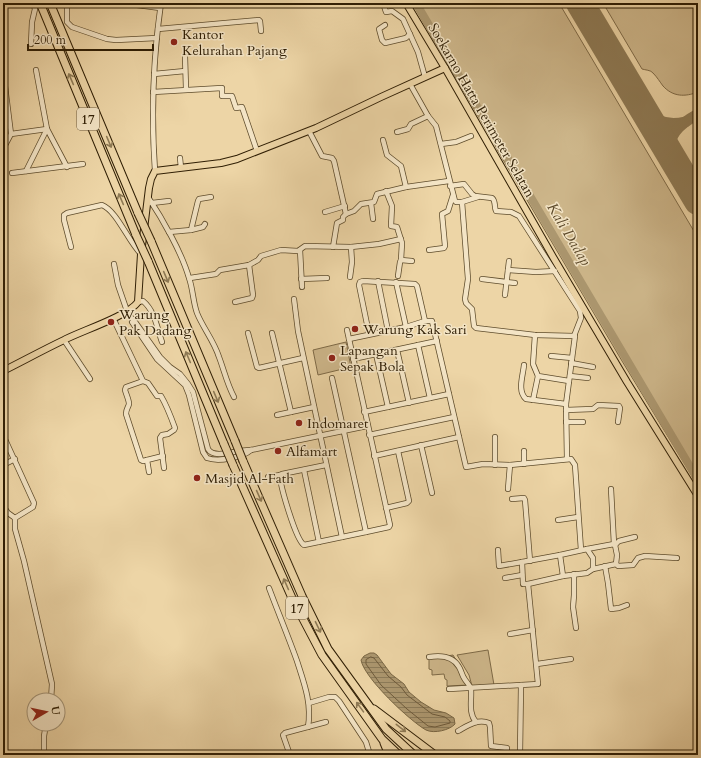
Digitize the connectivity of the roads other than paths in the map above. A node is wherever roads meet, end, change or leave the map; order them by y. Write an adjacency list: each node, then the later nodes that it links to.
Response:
1 (33, 3): 15 (street)
2 (40, 3): 214 (highway, 17, one-way to 2, bridge)
3 (50, 3): 208 (highway, 17, one-way to 208, bridge)
4 (67, 3): 14 (street)
5 (160, 3): 9 (street)
6 (383, 3): 13 (street)
7 (406, 3): 17 (main road, Soekarno Hatta Perimeter Selatan)
8 (137, 5): 9 (street)
9 (160, 8): 11 (street)
10 (385, 25): 13 (street)
11 (158, 28): 12 (street); 14 (street)
12 (261, 31)
13 (410, 34): 22 (street)
14 (157, 38): 21 (street)
15 (31, 44)
16 (185, 56): 20 (street)
17 (445, 68): 22 (main road); 168 (main road, Soekarno Hatta Perimeter Selatan)
18 (3, 70): 30 (street)
19 (36, 70): 27 (street)
20 (185, 71): 21 (street); 24 (street)
21 (154, 74): 25 (street)
22 (425, 77): 23 (main road)
23 (410, 84): 26 (street); 28 (main road)
24 (186, 89): 25 (street); 35 (street)
25 (153, 92): 41 (street)
26 (428, 116): 29 (street); 33 (street)
27 (47, 129): 30 (street); 38 (street); 40 (street)
28 (309, 131): 35 (main road); 54 (street)
29 (397, 132)
30 (11, 134): 34 (street)
31 (471, 136): 33 (street)
32 (383, 140): 44 (street)
33 (441, 144): 43 (street)
34 (3, 149)
35 (257, 152): 39 (main road)
36 (180, 158): 39 (street)
37 (83, 164): 38 (street)
38 (68, 167): 40 (street)
39 (181, 168): 41 (main road)
40 (26, 171): 42 (street)
41 (155, 171): 47 (main road)
42 (12, 172)
43 (450, 184): 44 (street); 46 (street); 48 (street)
44 (406, 187): 45 (street)
45 (386, 192): 53 (street); 61 (street)
46 (453, 195): 51 (street); 66 (street)
47 (148, 196): 52 (street); 67 (main road)
48 (478, 197): 51 (street); 74 (street)
49 (211, 198): 59 (street)
50 (169, 201): 52 (street)
51 (462, 202): 99 (street)
52 (152, 203): 60 (street)
53 (371, 203): 56 (street); 57 (street)
54 (345, 206): 55 (street); 56 (street)
55 (325, 212)
56 (346, 214): 63 (street)
57 (373, 219)
58 (205, 224): 59 (street)
59 (191, 230): 60 (street)
60 (169, 232): 77 (street)
61 (401, 239): 64 (street); 68 (street)
62 (72, 246): 67 (street)
63 (333, 247): 64 (street); 65 (street)
64 (351, 247): 76 (street)
65 (300, 250): 72 (street); 79 (street)
66 (430, 250)
67 (141, 254): 88 (main road)
68 (401, 260): 69 (street); 75 (street)
69 (412, 261)
70 (509, 261): 73 (street)
71 (114, 264): 90 (street)
72 (249, 265): 77 (street); 89 (street)
73 (508, 270): 74 (street); 83 (street)
74 (555, 271): 100 (street)
75 (398, 276)
76 (350, 277)
77 (190, 278): 125 (street)
78 (327, 278): 79 (street)
79 (301, 279): 85 (street)
80 (482, 279): 83 (street)
81 (378, 281): 82 (street); 95 (street); 98 (street)
82 (396, 282): 92 (street); 93 (street)
83 (506, 282): 84 (street); 86 (street)
84 (515, 283)
85 (302, 287)
86 (505, 295)
87 (294, 299): 109 (street)
88 (138, 302): 90 (main road); 104 (street)
89 (235, 302)
90 (129, 314): 91 (main road); 143 (street)
91 (113, 318): 102 (main road); 122 (street)
92 (425, 321): 93 (street); 103 (street)
93 (406, 327): 95 (street)
94 (347, 330): 101 (street)
95 (388, 331): 98 (street)
96 (248, 333): 113 (street)
97 (272, 333): 113 (street)
98 (369, 334): 101 (street)
99 (535, 335): 100 (street); 117 (street)
100 (574, 336): 110 (street)
101 (349, 339): 111 (street)
102 (64, 340): 116 (main road); 121 (street)
103 (436, 341): 105 (street); 124 (street)
104 (162, 342)
105 (418, 345): 106 (street); 126 (street)
106 (397, 350): 107 (street); 128 (street)
107 (376, 354): 111 (street); 131 (street)
108 (551, 356): 110 (street)
109 (303, 358): 113 (street); 130 (street)
110 (572, 358): 112 (street)
111 (353, 359): 134 (street)
112 (571, 363): 115 (street); 118 (street)
113 (279, 364): 133 (street)
114 (524, 365): 127 (street)
115 (593, 367)
116 (3, 371)
117 (538, 376): 123 (street); 127 (street)
118 (570, 376): 120 (street); 123 (street)
119 (332, 378): 141 (street)
120 (588, 378)
121 (90, 379)
122 (144, 381): 150 (street); 154 (street)
123 (569, 382): 129 (street)
124 (449, 394): 126 (street); 136 (street)
125 (234, 397)
126 (430, 398): 128 (street)
127 (533, 400): 129 (street)
128 (409, 403): 131 (street)
129 (566, 404): 132 (street)
130 (314, 407): 133 (street); 143 (street)
131 (388, 407): 134 (street)
132 (566, 410): 137 (street); 139 (street)
133 (291, 412): 135 (street)
134 (364, 412): 140 (street)
135 (277, 415)
136 (454, 417): 144 (street); 145 (street)
137 (566, 422): 138 (street); 152 (street)
138 (583, 422)
139 (618, 422)
140 (367, 426): 141 (street); 144 (street)
141 (343, 430): 143 (street); 175 (street)
142 (3, 435): 153 (street)
143 (320, 435): 158 (street)
144 (369, 435): 151 (street)
145 (459, 437): 147 (street); 155 (street)
146 (495, 437): 155 (street)
147 (420, 446): 148 (street); 167 (street)
148 (398, 451): 151 (street); 171 (street)
149 (524, 451): 156 (street)
150 (163, 456): 154 (street); 160 (street)
151 (374, 456): 171 (street)
152 (568, 458): 156 (street); 172 (street)
153 (15, 459): 157 (street); 173 (street)
154 (147, 460): 162 (street)
155 (495, 464): 159 (street)
156 (524, 464): 159 (street)
157 (3, 465)
158 (326, 465): 161 (street); 176 (street)
159 (510, 465): 165 (street)
160 (164, 468)
161 (304, 470): 163 (street); 178 (street)
162 (149, 472)
163 (280, 475): 164 (street); 178 (street)
164 (268, 477)
165 (508, 488)
166 (611, 489): 179 (street)
167 (432, 493)
168 (698, 496)
169 (512, 499): 185 (street)
170 (3, 506): 173 (street)
171 (386, 508): 175 (street)
172 (578, 517): 174 (street); 181 (street)
173 (15, 518): 206 (street)
174 (558, 520)
175 (366, 532): 176 (street)
176 (342, 537): 178 (street)
177 (635, 537): 179 (street)
178 (319, 542)
179 (615, 544): 182 (street); 187 (street)
180 (498, 550): 186 (street)
181 (581, 550): 182 (street); 183 (street)
182 (587, 550): 189 (street)
183 (560, 555): 185 (street); 192 (street)
184 (677, 558): 187 (street)
185 (530, 561): 186 (street)
186 (522, 562): 191 (street)
187 (616, 564): 188 (street)
188 (605, 566): 189 (street); 196 (street)
189 (593, 569): 190 (street)
190 (574, 574): 192 (street); 197 (street)
191 (522, 575): 193 (street); 194 (street)
192 (563, 576): 194 (street)
193 (505, 578)
194 (528, 584): 198 (street)
195 (269, 588): 207 (street)
196 (627, 605)
197 (576, 628)
198 (533, 630): 199 (street); 202 (street)
199 (510, 634)
200 (429, 657): 204 (street)
201 (571, 659): 202 (street)
202 (537, 664): 203 (street)
203 (521, 685): 204 (street); 223 (street)
204 (470, 687): 205 (street); 210 (street)
205 (449, 689)
206 (52, 692)
207 (309, 703): 211 (street); 217 (street)
208 (369, 705): 220 (highway, 17); 221 (highway, one-way to 221)
209 (326, 722): 211 (street)
210 (476, 722): 212 (street); 222 (street)
211 (308, 727): 216 (street)
212 (458, 731)
213 (45, 732): 215 (street)
214 (382, 739): 218 (highway); 219 (highway, 17)
215 (44, 755)
216 (290, 755)
217 (370, 755)
218 (389, 755)
219 (399, 755)
220 (414, 755)
221 (435, 755)
222 (506, 755)
223 (520, 755)

